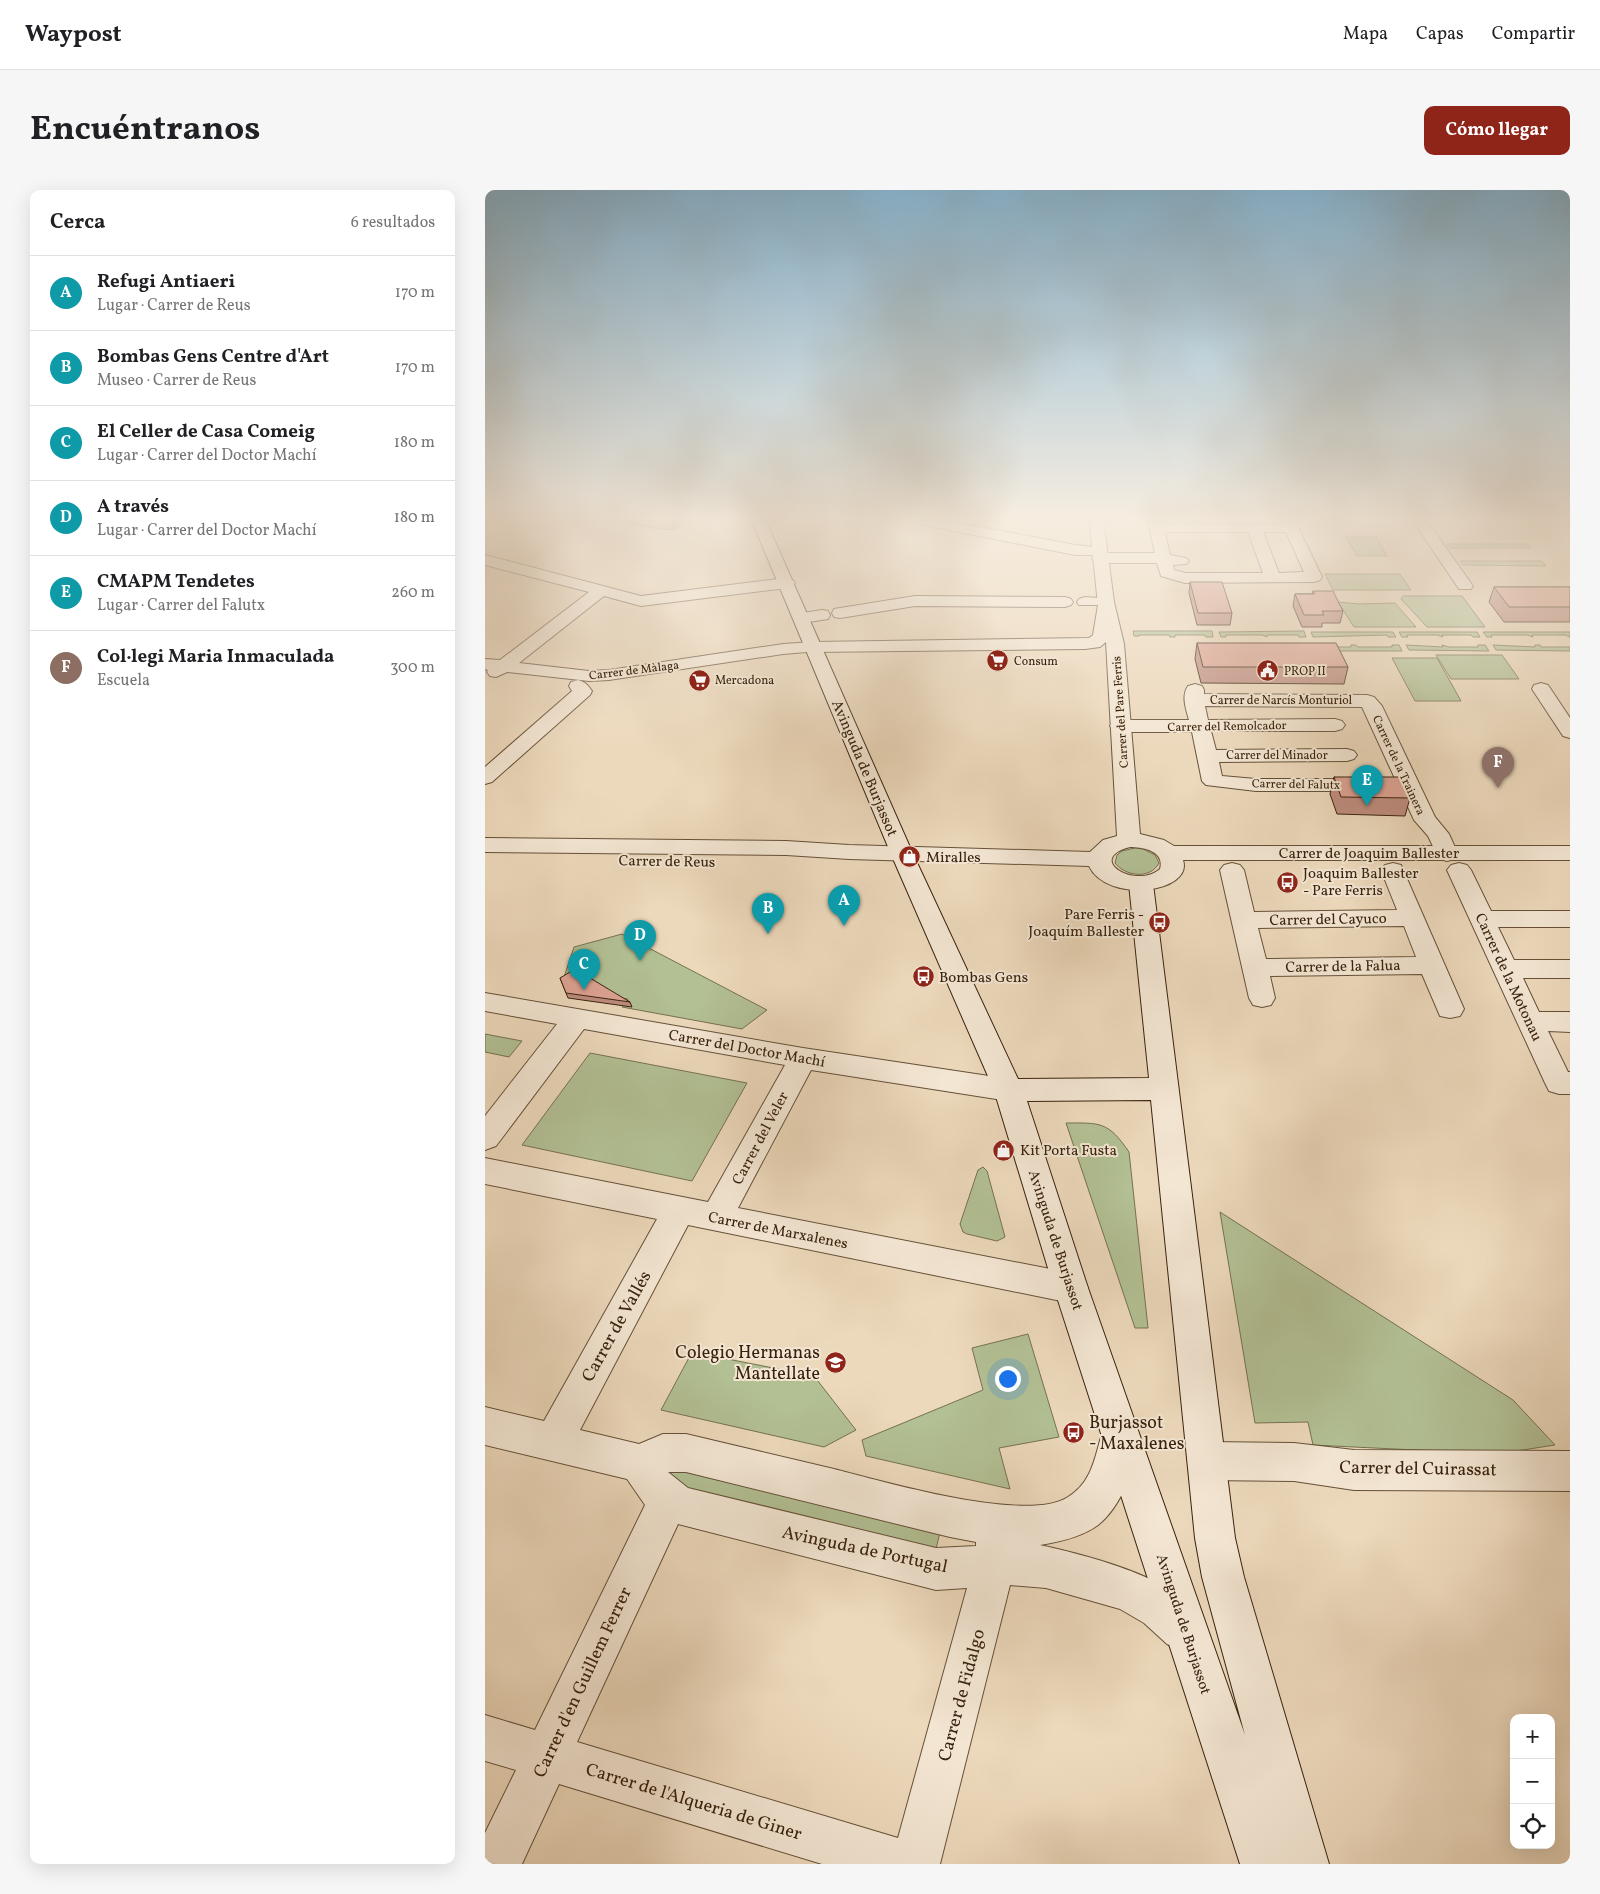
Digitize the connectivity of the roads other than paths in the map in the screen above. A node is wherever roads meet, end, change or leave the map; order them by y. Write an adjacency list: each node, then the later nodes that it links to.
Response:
1 (581, 599): 14 (street)
2 (634, 599): 3 (street)
3 (655, 599)
4 (794, 599): 11 (street, Avinguda de Burjassot)
5 (1105, 599): 8 (street, Carrer del Pare Ferris)
6 (1065, 602): 9 (street)
7 (1085, 602): 8 (street)
8 (1106, 604): 12 (street); 15 (street, Carrer del Pare Ferris)
9 (839, 613)
10 (823, 615): 11 (street)
11 (802, 618): 13 (street, Avinguda de Burjassot)
12 (1038, 646): 13 (street, Carrer de Màlaga); 15 (street)
13 (813, 647): 16 (street, Carrer de Màlaga); 33 (street, Avinguda de Burjassot)
14 (489, 668): 16 (street, Carrer de Màlaga)
15 (1117, 674): 21 (street, Carrer del Pare Ferris)
16 (583, 681): 26 (street); 27 (street)
17 (1541, 689): 23 (street)
18 (1325, 700): 19 (street, Carrer de Narcís Monturiol); 20 (street); 22 (street, Carrer de Narcís Monturiol)
19 (1367, 701): 29 (street, Carrer de la Trainera)
20 (1335, 725): 22 (street, Carrer del Remolcador); 24 (street)
21 (1120, 726): 22 (street, Carrer del Remolcador); 30 (street, Carrer del Pare Ferris)
22 (1200, 726): 25 (street)
23 (1570, 732)
24 (1347, 755): 25 (street, Carrer del Minador); 28 (street)
25 (1207, 756): 28 (street, Carrer del Falutx)
26 (485, 759)
27 (485, 778)
28 (1358, 785): 29 (street, Carrer del Falutx)
29 (1409, 786): 38 (street, Carrer de la Trainera)
30 (1129, 840): 35 (street); 37 (street)
31 (485, 845): 32 (street, Carrer de Reus)
32 (849, 852): 33 (street, Carrer de Reus); 36 (street, Carrer de Reus)
33 (902, 854): 35 (street, Carrer de Reus); 60 (street, Avinguda de Burjassot)
34 (1570, 854): 38 (street, Carrer de Joaquim Ballester)
35 (1098, 858): 42 (street)
36 (485, 859)
37 (1170, 862): 38 (street, Carrer de Joaquim Ballester); 39 (street, Carrer de Joaquim Ballester); 42 (street)
38 (1453, 862): 40 (street, Carrer de Joaquim Ballester); 41 (street, Carrer de Joaquim Ballester); 44 (street, Carrer de la Motonau)
39 (1232, 870): 40 (street, Carrer de Joaquim Ballester); 45 (street)
40 (1393, 870): 43 (street)
41 (1570, 870)
42 (1141, 884): 59 (street)
43 (1412, 918): 45 (street, Carrer del Cayuco); 47 (street)
44 (1481, 919): 46 (street); 50 (street, Carrer de la Motonau)
45 (1244, 920): 48 (street)
46 (1570, 920)
47 (1431, 965): 48 (street, Carrer de la Falua); 53 (street)
48 (1255, 968): 51 (street)
49 (1570, 968): 50 (street)
50 (1505, 969): 55 (street, Carrer de la Motonau)
51 (1262, 998)
52 (485, 1002): 54 (street, Carrer del Doctor Machí)
53 (1449, 1010)
54 (577, 1018): 57 (street, Carrer del Doctor Machí); 61 (street)
55 (1529, 1021): 56 (street); 58 (street, Carrer de la Motonau)
56 (1570, 1022)
57 (803, 1058): 60 (street, Carrer del Doctor Machí); 64 (street, Carrer del Veler)
58 (1564, 1083)
59 (1163, 1089): 60 (street, Carrer del Doctor Machí); 69 (street)
60 (1009, 1090): 65 (street, Avinguda de Burjassot)
61 (487, 1133)
62 (485, 1171): 63 (street, Carrer de Marxalenes)
63 (679, 1210): 64 (street, Carrer de Marxalenes); 68 (street, Carrer de Vallés)
64 (717, 1218): 65 (street, Carrer de Marxalenes)
65 (1071, 1288): 67 (street, Avinguda de Burjassot)
66 (485, 1426): 68 (street)
67 (1121, 1434): 73 (street, Avinguda de Portugal); 74 (street, Avinguda de Burjassot)
68 (553, 1442): 70 (street)
69 (1207, 1461): 71 (street, Carrer del Cuirassat); 81 (street)
70 (639, 1463): 72 (street, Avinguda de Portugal); 73 (street, Avinguda de Portugal)
71 (1570, 1470)
72 (668, 1500): 73 (street, Avinguda de Portugal); 76 (street, Carrer d'en Guillem Ferrer)
73 (993, 1546): 74 (street, Avinguda de Portugal); 79 (street, Carrer de Fidalgo)
74 (1186, 1633): 80 (street, Avinguda de Burjassot)
75 (485, 1738): 76 (street, Carrer de l'Alqueria de Giner)
76 (547, 1756): 77 (street, Carrer d'en Guillem Ferrer); 78 (street, Carrer de l'Alqueria de Giner)
77 (496, 1864)
78 (903, 1864)
79 (915, 1864)
80 (1265, 1864)
81 (1304, 1864)

